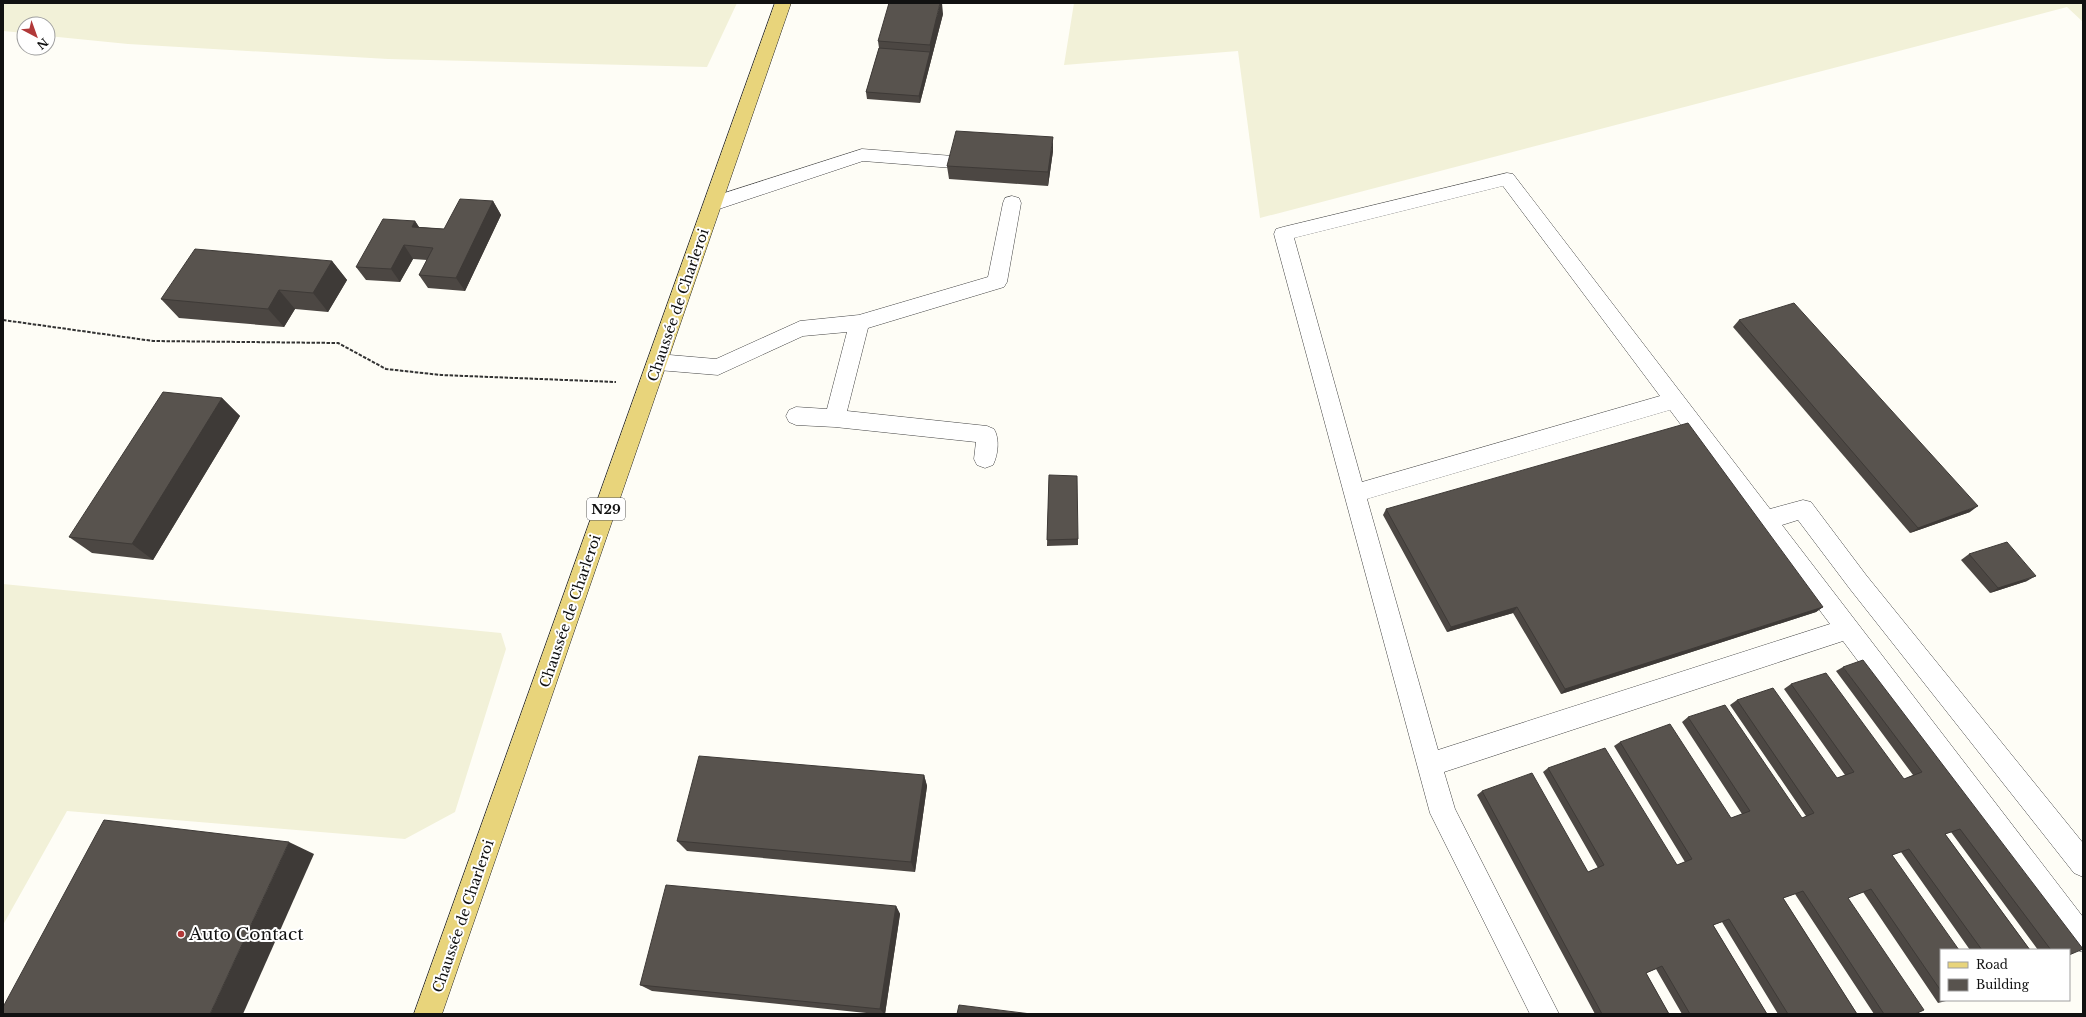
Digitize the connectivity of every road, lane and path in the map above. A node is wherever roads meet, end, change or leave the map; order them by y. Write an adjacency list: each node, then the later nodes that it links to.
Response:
1 (783, 3): 4 (main road, Chaussée de Charleroi / N29)
2 (952, 162): 4 (lane)
3 (1012, 203): 6 (lane)
4 (713, 204): 7 (main road, Chaussée de Charleroi / N29)
5 (3, 320): 8 (path)
6 (859, 322): 7 (lane); 11 (lane)
7 (658, 362): 8 (main road, Chaussée de Charleroi / N29)
8 (650, 384): 19 (main road, Chaussée de Charleroi / N29)
9 (1675, 400): 13 (lane); 13 (lane); 14 (lane)
10 (796, 416): 11 (lane)
11 (835, 418): 12 (lane)
12 (985, 459)
13 (1355, 493): 16 (lane)
14 (1765, 520): 15 (lane); 17 (lane)
15 (1848, 629): 16 (lane); 18 (lane)
16 (1430, 765): 20 (lane)
17 (2083, 864)
18 (2083, 939)
19 (428, 1014)
20 (1545, 1014)

